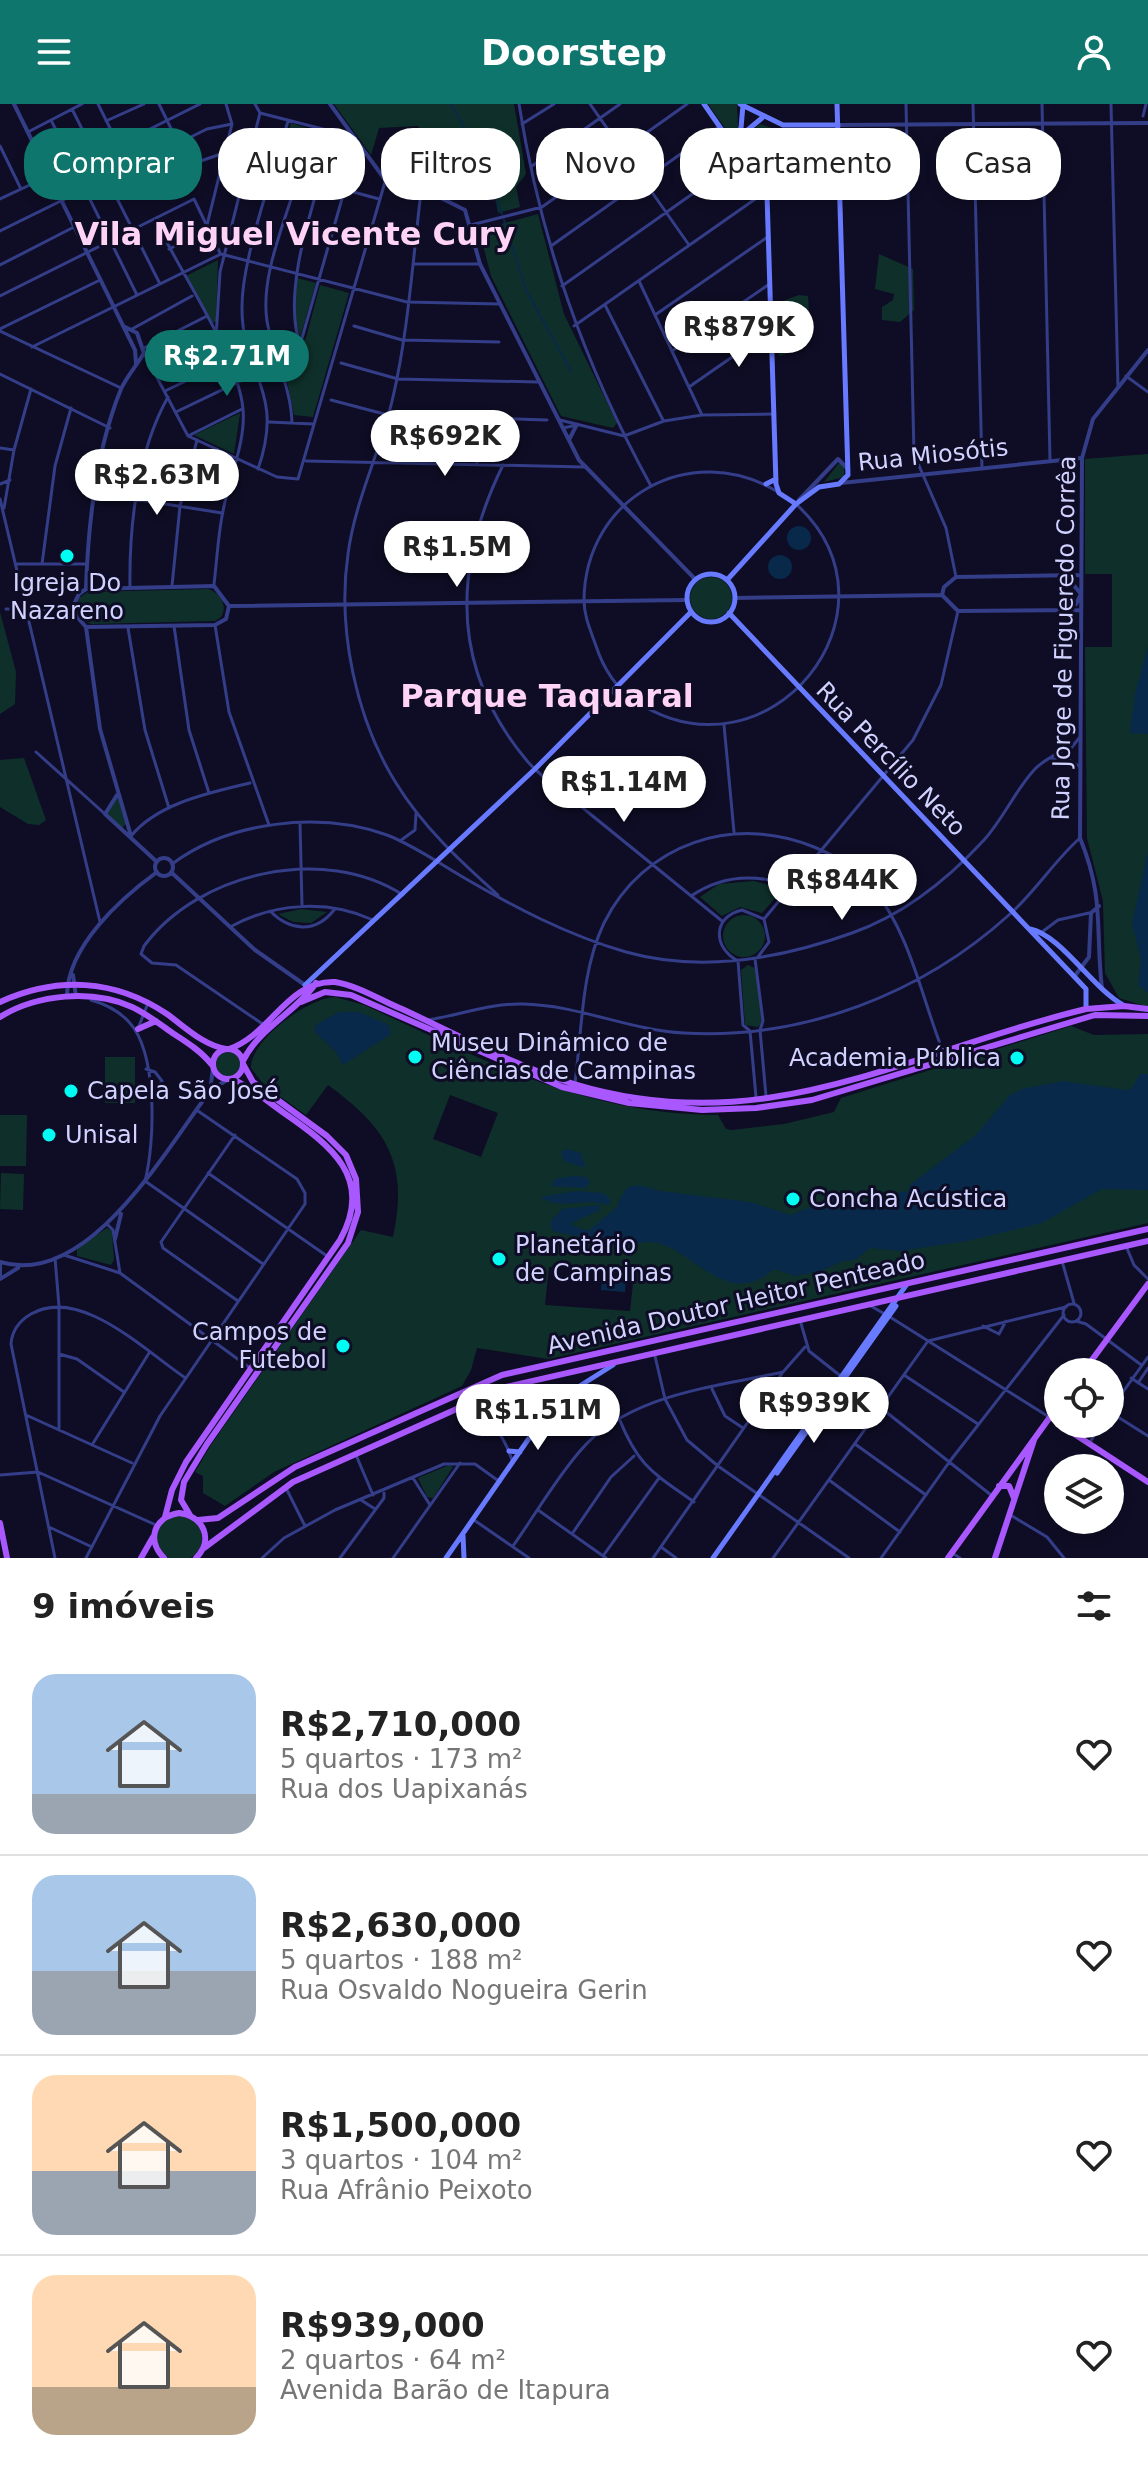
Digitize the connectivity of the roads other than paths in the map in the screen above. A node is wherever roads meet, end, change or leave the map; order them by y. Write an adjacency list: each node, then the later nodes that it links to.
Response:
1 (14, 104): 41 (street)
2 (82, 104): 23 (street)
3 (98, 104): 30 (street)
4 (144, 104): 30 (street)
5 (159, 104): 29 (street)
6 (200, 104): 29 (street)
7 (226, 104): 35 (street)
8 (255, 104): 24 (street)
9 (330, 104): 52 (street)
10 (519, 104): 36 (street)
11 (554, 104): 36 (street)
12 (590, 104): 26 (street)
13 (620, 104): 26 (street)
14 (687, 104): 54 (street)
15 (704, 104): 39 (main road)
16 (837, 104): 37 (main road)
17 (906, 104): 40 (street)
18 (973, 104): 38 (street)
19 (1042, 104): 32 (street)
20 (1111, 104): 33 (street)
21 (1146, 104): 25 (street)
22 (742, 105): 27 (main road); 55 (main road)
23 (72, 109): 28 (street); 44 (street)
24 (260, 113): 31 (street); 49 (street)
25 (1143, 116)
26 (600, 118): 53 (street); 60 (street)
27 (762, 118): 37 (main road); 56 (main road)
28 (51, 120): 42 (street); 43 (street)
29 (167, 120): 46 (street); 47 (street)
30 (106, 121): 45 (street)
31 (288, 121): 50 (street); 51 (street)
32 (1042, 123): 33 (street); 38 (street); 181 (street)
33 (1111, 123): 34 (street); 150 (street)
34 (1148, 123)
35 (232, 124): 48 (street); 57 (street)
36 (522, 124): 60 (street)
37 (838, 125): 40 (street); 189 (main road)
38 (974, 125): 40 (street); 187 (street)
39 (720, 126): 61 (street)
40 (906, 126): 191 (street)
41 (26, 128)
42 (36, 128)
43 (55, 128)
44 (81, 128)
45 (110, 128)
46 (151, 128)
47 (171, 128)
48 (231, 128)
49 (257, 128)
50 (286, 128)
51 (317, 128)
52 (347, 128)
53 (607, 128)
54 (652, 128)
55 (741, 128)
56 (750, 128)
57 (202, 132)
58 (0, 146): 65 (street)
59 (365, 152): 62 (street)
60 (532, 166): 86 (street)
61 (664, 166)
62 (381, 174)
63 (218, 185): 91 (street)
64 (24, 188): 65 (street)
65 (21, 189): 68 (street)
66 (381, 194): 69 (street)
67 (365, 195): 69 (street)
68 (0, 199)
69 (379, 199): 114 (street)
70 (90, 200): 95 (street)
71 (116, 200): 93 (street)
72 (238, 200): 100 (street)
73 (266, 200): 101 (street)
74 (291, 200): 105 (street)
75 (317, 200): 107 (street)
76 (342, 200): 109 (street)
77 (420, 200): 102 (street)
78 (443, 200): 89 (street)
79 (552, 200): 86 (street)
80 (616, 200): 97 (street)
81 (657, 200): 87 (street)
82 (684, 200): 87 (street)
83 (752, 200): 96 (street)
84 (764, 200): 94 (main road)
85 (62, 201): 90 (street); 92 (street)
86 (542, 207): 89 (street); 97 (street)
87 (666, 213): 96 (street); 113 (street)
88 (155, 219): 91 (street); 93 (street); 98 (street)
89 (471, 225): 103 (street)
90 (74, 227): 99 (street); 104 (street)
91 (208, 227): 98 (street); 100 (street)
92 (0, 231)
93 (132, 231): 95 (street); 112 (street)
94 (769, 236): 111 (main road); 122 (street)
95 (111, 242): 99 (street); 115 (street)
96 (689, 245): 110 (street)
97 (551, 246): 113 (street)
98 (169, 249): 106 (street)
99 (86, 253): 108 (street); 117 (street)
100 (222, 254): 101 (street); 106 (street); 130 (street)
101 (249, 262): 105 (street); 143 (street)
102 (413, 264): 103 (street); 118 (street)
103 (480, 264): 119 (street)
104 (0, 265)
105 (272, 268): 107 (street); 139 (street)
106 (181, 273): 112 (street); 116 (street)
107 (297, 274): 109 (street); 133 (street)
108 (100, 280): 121 (street); 129 (street)
109 (319, 280): 114 (street); 133 (street)
110 (639, 281): 120 (street); 122 (street)
111 (771, 283): 128 (main road); 137 (street)
112 (160, 284): 115 (street)
113 (561, 287): 126 (street)
114 (354, 290): 118 (street); 169 (street)
115 (137, 295): 121 (street)
116 (193, 295): 123 (street); 127 (street)
117 (0, 296)
118 (407, 302): 119 (street); 131 (street)
119 (498, 304): 147 (street)
120 (605, 305): 126 (street); 166 (street)
121 (114, 307): 124 (street); 134 (street)
122 (655, 315): 137 (street)
123 (205, 317): 130 (street); 135 (street)
124 (123, 326): 127 (street); 141 (street)
125 (354, 326): 131 (street)
126 (574, 326): 174 (street)
127 (132, 329): 135 (street)
128 (773, 329): 149 (street); 160 (main road)
129 (0, 330): 134 (street)
130 (216, 338): 138 (street); 142 (street)
131 (402, 340): 132 (street); 146 (street)
132 (499, 342)
133 (300, 345): 139 (street)
134 (32, 347): 151 (street)
135 (144, 350): 141 (street); 142 (street)
136 (1148, 350): 145 (street, Rua Jorge de Figueredo Corrêa)
137 (672, 351): 149 (street)
138 (227, 361): 148 (street); 153 (street)
139 (280, 362): 143 (street); 168 (street)
140 (341, 363): 146 (street)
141 (136, 364): 151 (street)
142 (155, 369): 153 (street)
143 (258, 372): 148 (street); 167 (street)
144 (0, 374): 152 (street)
145 (1126, 376): 150 (street, Rua Jorge de Figueredo Corrêa); 154 (street)
146 (398, 379): 147 (street); 161 (street)
147 (538, 382): 165 (street)
148 (237, 383): 158 (street); 159 (street)
149 (689, 387): 162 (street)
150 (1118, 387): 180 (street, Rua Jorge de Figueredo Corrêa)
151 (121, 388): 171 (street)
152 (31, 389): 157 (street); 178 (street)
153 (165, 391): 155 (street)
154 (1148, 392)
155 (168, 397): 159 (street); 204 (street)
156 (331, 400): 161 (street)
157 (71, 408): 171 (street); 211 (street)
158 (243, 409): 173 (street); 179 (street)
159 (176, 412): 173 (street)
160 (775, 414): 162 (street); 192 (main road)
161 (388, 415): 163 (street); 183 (street)
162 (702, 415): 166 (street)
163 (478, 420): 164 (street); 184 (street)
164 (547, 420)
165 (559, 420): 170 (street); 172 (street)
166 (664, 421): 174 (street)
167 (269, 422): 168 (street); 188 (street)
168 (292, 423): 169 (street)
169 (313, 424): 182 (street)
170 (578, 425): 172 (street); 174 (street); 176 (street)
171 (110, 428): 201 (street)
172 (563, 428): 176 (street)
173 (188, 436): 175 (street)
174 (624, 436): 199 (street)
175 (197, 440): 179 (street); 206 (street)
176 (569, 440): 186 (street)
177 (0, 448): 178 (street)
178 (14, 450): 193 (street)
179 (235, 458): 188 (street); 209 (street)
180 (1082, 458): 181 (street, Rua Miosótis); 214 (street, Rua Jorge de Figueredo Corrêa)
181 (1050, 460): 187 (street, Rua Miosótis)
182 (306, 461): 183 (street); 188 (street)
183 (371, 463): 184 (street); 229 (street)
184 (477, 465): 185 (street)
185 (503, 465): 186 (street); 228 (street)
186 (584, 467): 207 (street)
187 (982, 468): 191 (street, Rua Miosótis)
188 (258, 469)
189 (848, 471): 190 (street); 194 (street); 198 (main road)
190 (822, 475): 197 (main road); 205 (street)
191 (924, 475): 194 (street, Rua Miosótis); 215 (street)
192 (776, 478): 196 (main road); 202 (main road)
193 (10, 480): 195 (street); 200 (street)
194 (853, 482): 198 (street, Rua Miosótis)
195 (0, 484)
196 (766, 484): 199 (street); 202 (street)
197 (825, 484): 198 (main road, Rua Miosótis); 205 (main road, Rua Miosótis)
198 (839, 484)
199 (651, 486): 207 (street)
200 (8, 492): 203 (street); 208 (street)
201 (96, 493): 204 (street); 212 (street)
202 (779, 493): 205 (main road)
203 (0, 496): 208 (street)
204 (138, 500): 206 (street); 220 (street)
205 (796, 504): 217 (main road, Rua Miosótis); 224 (street)
206 (180, 506): 209 (street); 219 (street)
207 (621, 506): 216 (street); 227 (street)
208 (4, 512): 210 (street)
209 (222, 513): 218 (street)
210 (16, 564): 211 (street); 232 (street)
211 (42, 564): 212 (street)
212 (87, 564): 221 (street)
213 (1065, 575): 214 (street); 215 (street); 222 (street)
214 (1080, 575): 222 (street, Rua Jorge de Figueredo Corrêa)
215 (956, 577): 223 (street)
216 (695, 579): 217 (main road); 226 (main road)
217 (727, 580): 225 (main road)
218 (214, 586): 219 (street); 230 (street)
219 (172, 587): 220 (street)
220 (130, 588): 221 (street)
221 (86, 589): 233 (street)
222 (1081, 594): 234 (street); 235 (street, Rua Jorge de Figueredo Corrêa)
223 (942, 595): 224 (street); 236 (street)
224 (838, 597): 225 (street); 244 (street)
225 (735, 598): 238 (main road)
226 (687, 600): 227 (street); 237 (main road)
227 (584, 601): 228 (street); 243 (street)
228 (467, 603): 229 (street); 252 (street)
229 (346, 604): 230 (street); 259 (street)
230 (229, 606): 239 (street)
231 (6, 609): 232 (street)
232 (26, 609): 233 (street); 254 (street)
233 (71, 610): 241 (street)
234 (1065, 610): 235 (street); 236 (street)
235 (1081, 610): 246 (street, Rua Jorge de Figueredo Corrêa)
236 (958, 611): 253 (street)
237 (691, 612): 238 (main road); 243 (main road)
238 (729, 613): 244 (main road, Rua Percílio Neto)
239 (215, 625): 240 (street); 255 (street)
240 (174, 626): 242 (street); 256 (street)
241 (86, 627): 242 (street); 257 (street)
242 (128, 628): 258 (street)
243 (619, 686): 245 (street); 252 (main road)
244 (799, 690): 245 (street); 253 (main road, Rua Percílio Neto)
245 (724, 725): 265 (street)
246 (1080, 737): 247 (street); 251 (street, Rua Jorge de Figueredo Corrêa)
247 (1069, 747): 249 (street); 250 (street)
248 (36, 752): 254 (street)
249 (1049, 759): 250 (street); 273 (street)
250 (1070, 761): 251 (street)
251 (1080, 766): 268 (street, Rua Jorge de Figueredo Corrêa)
252 (535, 769): 272 (main road); 277 (street)
253 (884, 775): 271 (street); 273 (main road, Rua Percílio Neto)
254 (68, 780): 260 (street); 300 (street)
255 (251, 783): 256 (street); 264 (street)
256 (209, 793): 258 (street)
257 (117, 794): 260 (street); 266 (street)
258 (169, 808): 266 (street)
259 (415, 811): 262 (street); 263 (street)
260 (105, 814): 266 (street)
261 (300, 823): 264 (street); 269 (street); 279 (street)
262 (418, 824): 263 (street); 267 (street)
263 (425, 824): 272 (street)
264 (269, 825): 276 (street)
265 (734, 832): 271 (street); 277 (street)
266 (131, 836): 274 (street)
267 (407, 838): 269 (street); 270 (street)
268 (1080, 838): 291 (street, Rua Jorge de Figueredo Corrêa); 294 (street)
269 (400, 841): 270 (street)
270 (407, 845): 275 (street)
271 (820, 850): 285 (street); 296 (street)
272 (449, 851): 275 (main road); 278 (street)
273 (964, 859): 294 (main road, Rua Percílio Neto); 296 (street)
274 (157, 862): 276 (street); 280 (street)
275 (438, 862): 282 (street); 286 (main road)
276 (172, 864): 281 (street)
277 (653, 864): 287 (street); 303 (street)
278 (465, 865): 282 (street); 283 (street)
279 (301, 870): 286 (street); 288 (street); 290 (street)
280 (157, 872): 281 (street); 300 (street)
281 (171, 872): 288 (street)
282 (459, 876): 284 (street)
283 (476, 876): 284 (street); 289 (street)
284 (471, 882): 289 (street)
285 (790, 886): 287 (street); 297 (street)
286 (403, 895): 298 (main road)
287 (691, 896): 299 (street)
288 (200, 899): 301 (street); 336 (street)
289 (503, 900): 303 (street)
290 (302, 905): 292 (street); 293 (street)
291 (1099, 906): 295 (street); 310 (street, Rua Jorge de Figueredo Corrêa)
292 (335, 909): 293 (street); 298 (street)
293 (270, 911): 301 (street)
294 (1013, 912): 302 (main road, Rua Percílio Neto); 313 (street)
295 (1091, 913): 302 (street); 306 (street)
296 (891, 915): 304 (street); 313 (street)
297 (764, 919): 299 (street); 304 (street)
298 (375, 921): 307 (main road)
299 (722, 921): 305 (street)
300 (100, 922): 316 (street)
301 (230, 927): 311 (street)
302 (1039, 934): 308 (main road); 312 (main road)
303 (597, 942): 305 (street); 329 (street)
304 (755, 959): 305 (street); 338 (street)
305 (738, 961): 340 (street)
306 (1085, 964): 308 (street); 310 (street)
307 (328, 965): 309 (main road); 317 (main road)
308 (1080, 970): 312 (street); 318 (main road)
309 (323, 973): 314 (main road); 315 (main road)
310 (1100, 974): 318 (street, Rua Jorge de Figueredo Corrêa)
311 (292, 977): 317 (street); 319 (street)
312 (1074, 977): 326 (main road)
313 (918, 979): 338 (street); 343 (street)
314 (328, 982): 315 (main road); 335 (main road)
315 (316, 983): 317 (main road); 324 (main road)
316 (72, 984): 320 (street); 321 (street); 322 (main road); 323 (main road)
317 (305, 985): 319 (main road)
318 (1103, 991): 325 (main road)
319 (295, 996): 336 (main road)
320 (67, 997): 321 (main road); 332 (main road)
321 (80, 997): 330 (main road); 339 (street)
322 (0, 1002)
323 (149, 1002): 328 (main road); 330 (street)
324 (301, 1002): 341 (main road); 344 (main road)
325 (1124, 1006): 326 (main road); 327 (main road)
326 (1086, 1009): 341 (main road)
327 (1148, 1009)
328 (161, 1010): 334 (main road); 342 (main road)
329 (584, 1013): 333 (street); 340 (street); 348 (street)
330 (144, 1014): 334 (main road); 339 (street)
331 (1148, 1016): 341 (main road)
332 (0, 1017)
333 (449, 1017): 335 (street); 337 (street)
334 (154, 1020): 339 (main road); 345 (main road)
335 (427, 1021): 337 (main road)
336 (264, 1025): 342 (main road)
337 (448, 1030): 348 (main road)
338 (760, 1030): 340 (street); 351 (street)
339 (138, 1031): 346 (street)
340 (750, 1031): 352 (street)
341 (1027, 1031): 343 (main road)
342 (227, 1049): 344 (main road); 345 (main road)
343 (943, 1053): 351 (main road)
344 (243, 1063): 347 (main road); 475 (main road)
345 (213, 1067): 347 (main road); 349 (street)
346 (146, 1069): 350 (street); 350 (street)
347 (230, 1079): 349 (street); 367 (main road)
348 (574, 1084): 352 (main road)
349 (210, 1091): 353 (street)
350 (149, 1097): 356 (street)
351 (766, 1100): 352 (main road)
352 (756, 1101)
353 (196, 1109): 354 (street); 356 (street)
354 (235, 1135): 355 (street); 360 (street)
355 (208, 1173): 357 (street); 360 (street)
356 (145, 1181): 357 (street); 358 (street)
357 (183, 1209): 370 (street); 379 (street)
358 (121, 1213): 359 (street); 362 (street)
359 (107, 1224): 362 (street); 365 (street)
360 (289, 1229): 367 (street); 370 (street)
361 (1148, 1229): 375 (main road, Avenida Doutor Heitor Penteado)
362 (115, 1239): 372 (street)
363 (1148, 1241): 364 (main road, Avenida Doutor Heitor Penteado)
364 (1126, 1246): 368 (main road, Avenida Doutor Heitor Penteado); 374 (street)
365 (62, 1255): 366 (street); 372 (street)
366 (55, 1258): 371 (street); 382 (street)
367 (326, 1259): 408 (main road)
368 (1062, 1261): 376 (street); 377 (main road, Avenida Doutor Heitor Penteado)
369 (0, 1262): 371 (street); 373 (street)
370 (264, 1265): 379 (street)
371 (20, 1267): 373 (street)
372 (120, 1273): 396 (street)
373 (0, 1278)
374 (1148, 1281): 395 (main road)
375 (908, 1283): 378 (main road); 405 (main road, Avenida Doutor Heitor Penteado)
376 (1068, 1292): 381 (street); 383 (street)
377 (913, 1294): 378 (main road, Avenida Doutor Heitor Penteado); 386 (main road)
378 (898, 1298): 380 (main road, Avenida Doutor Heitor Penteado); 386 (main road)
379 (238, 1301): 396 (street)
380 (868, 1304): 386 (street); 388 (main road, Avenida Doutor Heitor Penteado)
381 (1075, 1304): 383 (street); 385 (street)
382 (59, 1306): 400 (street); 401 (street); 431 (street)
383 (1067, 1306): 384 (street); 387 (street)
384 (1053, 1309): 387 (street); 389 (street)
385 (1081, 1313): 391 (street); 392 (street)
386 (887, 1315): 397 (street); 414 (main road)
387 (1064, 1315): 390 (street); 393 (street)
388 (800, 1320): 398 (street); 399 (main road, Avenida Doutor Heitor Penteado)
389 (1006, 1321): 394 (street); 394 (street)
390 (1068, 1321): 391 (street); 393 (street)
391 (1076, 1321): 392 (street)
392 (1086, 1324): 395 (street)
393 (1059, 1325): 423 (street)
394 (983, 1326): 397 (street)
395 (1108, 1338): 404 (main road); 406 (street)
396 (211, 1340): 408 (street); 415 (street)
397 (928, 1341): 413 (street); 423 (street)
398 (806, 1346): 410 (street); 414 (street)
399 (655, 1352): 402 (main road, Avenida Doutor Heitor Penteado); 426 (street)
400 (149, 1353): 415 (street); 424 (street)
401 (59, 1354): 424 (street); 437 (street)
402 (641, 1355): 407 (main road, Avenida Doutor Heitor Penteado); 412 (main road)
403 (1148, 1357): 406 (street)
404 (1093, 1358)
405 (545, 1364): 411 (main road); 422 (main road, Avenida Doutor Heitor Penteado)
406 (1140, 1364): 416 (street)
407 (593, 1365): 411 (main road, Avenida Doutor Heitor Penteado); 412 (main road)
408 (250, 1368): 476 (main road)
409 (1148, 1368): 418 (street)
410 (783, 1372): 417 (street); 425 (street)
411 (549, 1375): 427 (main road, Avenida Doutor Heitor Penteado)
412 (594, 1375): 446 (main road)
413 (904, 1375): 428 (street); 435 (street)
414 (843, 1376): 428 (street); 465 (main road)
415 (185, 1377): 451 (street)
416 (1131, 1378): 418 (street); 420 (street)
417 (754, 1379): 419 (street); 425 (street)
418 (1138, 1383): 421 (street)
419 (712, 1389): 426 (street); 436 (street)
420 (1124, 1389)
421 (1148, 1389)
422 (466, 1390): 427 (main road); 477 (main road, Avenida Doutor Heitor Penteado)
423 (1006, 1390): 430 (street); 435 (street)
424 (124, 1392): 444 (street)
425 (767, 1396): 436 (street)
426 (665, 1399): 432 (street); 453 (street)
427 (473, 1400): 429 (main road, Avenida Doutor Heitor Penteado)
428 (883, 1407): 442 (street); 449 (street)
429 (443, 1414): 445 (street); 447 (main road, Avenida Doutor Heitor Penteado)
430 (1044, 1414)
431 (26, 1415): 437 (street); 454 (street)
432 (619, 1418): 448 (street); 473 (street)
433 (1124, 1420): 439 (street)
434 (1044, 1424): 438 (main road)
435 (979, 1425): 449 (street)
436 (745, 1429): 453 (street)
437 (59, 1430): 444 (street)
438 (1036, 1434): 463 (main road); 467 (main road)
439 (1148, 1436)
440 (1080, 1438): 443 (main road)
441 (1093, 1438): 443 (street)
442 (855, 1444): 458 (street); 466 (street)
443 (1089, 1444): 460 (main road)
444 (92, 1445): 451 (street)
445 (509, 1451): 446 (main road); 452 (street)
446 (521, 1452): 452 (main road)
447 (356, 1454): 461 (main road, Avenida Doutor Heitor Penteado); 464 (street)
448 (635, 1455): 457 (street); 486 (street)
449 (950, 1461): 463 (street); 466 (street)
450 (462, 1462): 456 (street); 459 (street); 471 (street)
451 (133, 1463): 470 (street)
452 (513, 1463): 459 (main road)
453 (718, 1466): 465 (street); 469 (street)
454 (38, 1472): 455 (street); 470 (street); 482 (street)
455 (0, 1475)
456 (413, 1478): 462 (street); 471 (street)
457 (659, 1478): 469 (street); 494 (street)
458 (829, 1480): 479 (street); 484 (street)
459 (501, 1482): 478 (main road)
460 (1148, 1482)
461 (285, 1487): 483 (street); 491 (main road, Avenida Doutor Heitor Penteado)
462 (383, 1491): 464 (street); 472 (street)
463 (994, 1492): 467 (main road); 493 (main road)
464 (373, 1495): 468 (street)
465 (760, 1495): 479 (street); 509 (main road)
466 (926, 1495): 484 (street)
467 (1014, 1498): 474 (main road)
468 (361, 1500): 472 (street); 483 (street)
469 (694, 1502): 490 (street)
470 (113, 1505): 481 (street); 489 (street)
471 (431, 1505): 503 (street)
472 (375, 1509): 502 (street)
473 (538, 1510): 486 (street); 488 (street)
474 (1009, 1514): 514 (main road); 515 (street)
475 (190, 1515): 476 (main road); 477 (main road)
476 (165, 1517): 481 (main road)
477 (198, 1520): 491 (main road)
478 (474, 1520): 485 (main road); 488 (street)
479 (798, 1522): 510 (street); 511 (street)
480 (0, 1523): 495 (main road)
481 (157, 1526): 487 (main road)
482 (49, 1527): 489 (street); 496 (street)
483 (305, 1527): 501 (street)
484 (900, 1532): 512 (street)
485 (463, 1534): 492 (main road); 505 (main road)
486 (572, 1534): 494 (street)
487 (153, 1537): 498 (main road); 499 (main road)
488 (513, 1546): 506 (street)
489 (92, 1547): 497 (street)
490 (661, 1547): 507 (street); 508 (street)
491 (204, 1548): 500 (main road, Avenida Doutor Heitor Penteado)
492 (452, 1550): 504 (main road); 505 (main road)
493 (950, 1556): 513 (street)
494 (605, 1557)
495 (7, 1558)
496 (55, 1558)
497 (86, 1558)
498 (141, 1558)
499 (164, 1558)
500 (196, 1558)
501 (262, 1558)
502 (340, 1558)
503 (393, 1558)
504 (446, 1558)
505 (463, 1558)
506 (529, 1558)
507 (653, 1558)
508 (676, 1558)
509 (715, 1558)
510 (773, 1558)
511 (849, 1558)
512 (881, 1558)
513 (960, 1558)
514 (995, 1558)
515 (1064, 1558)

